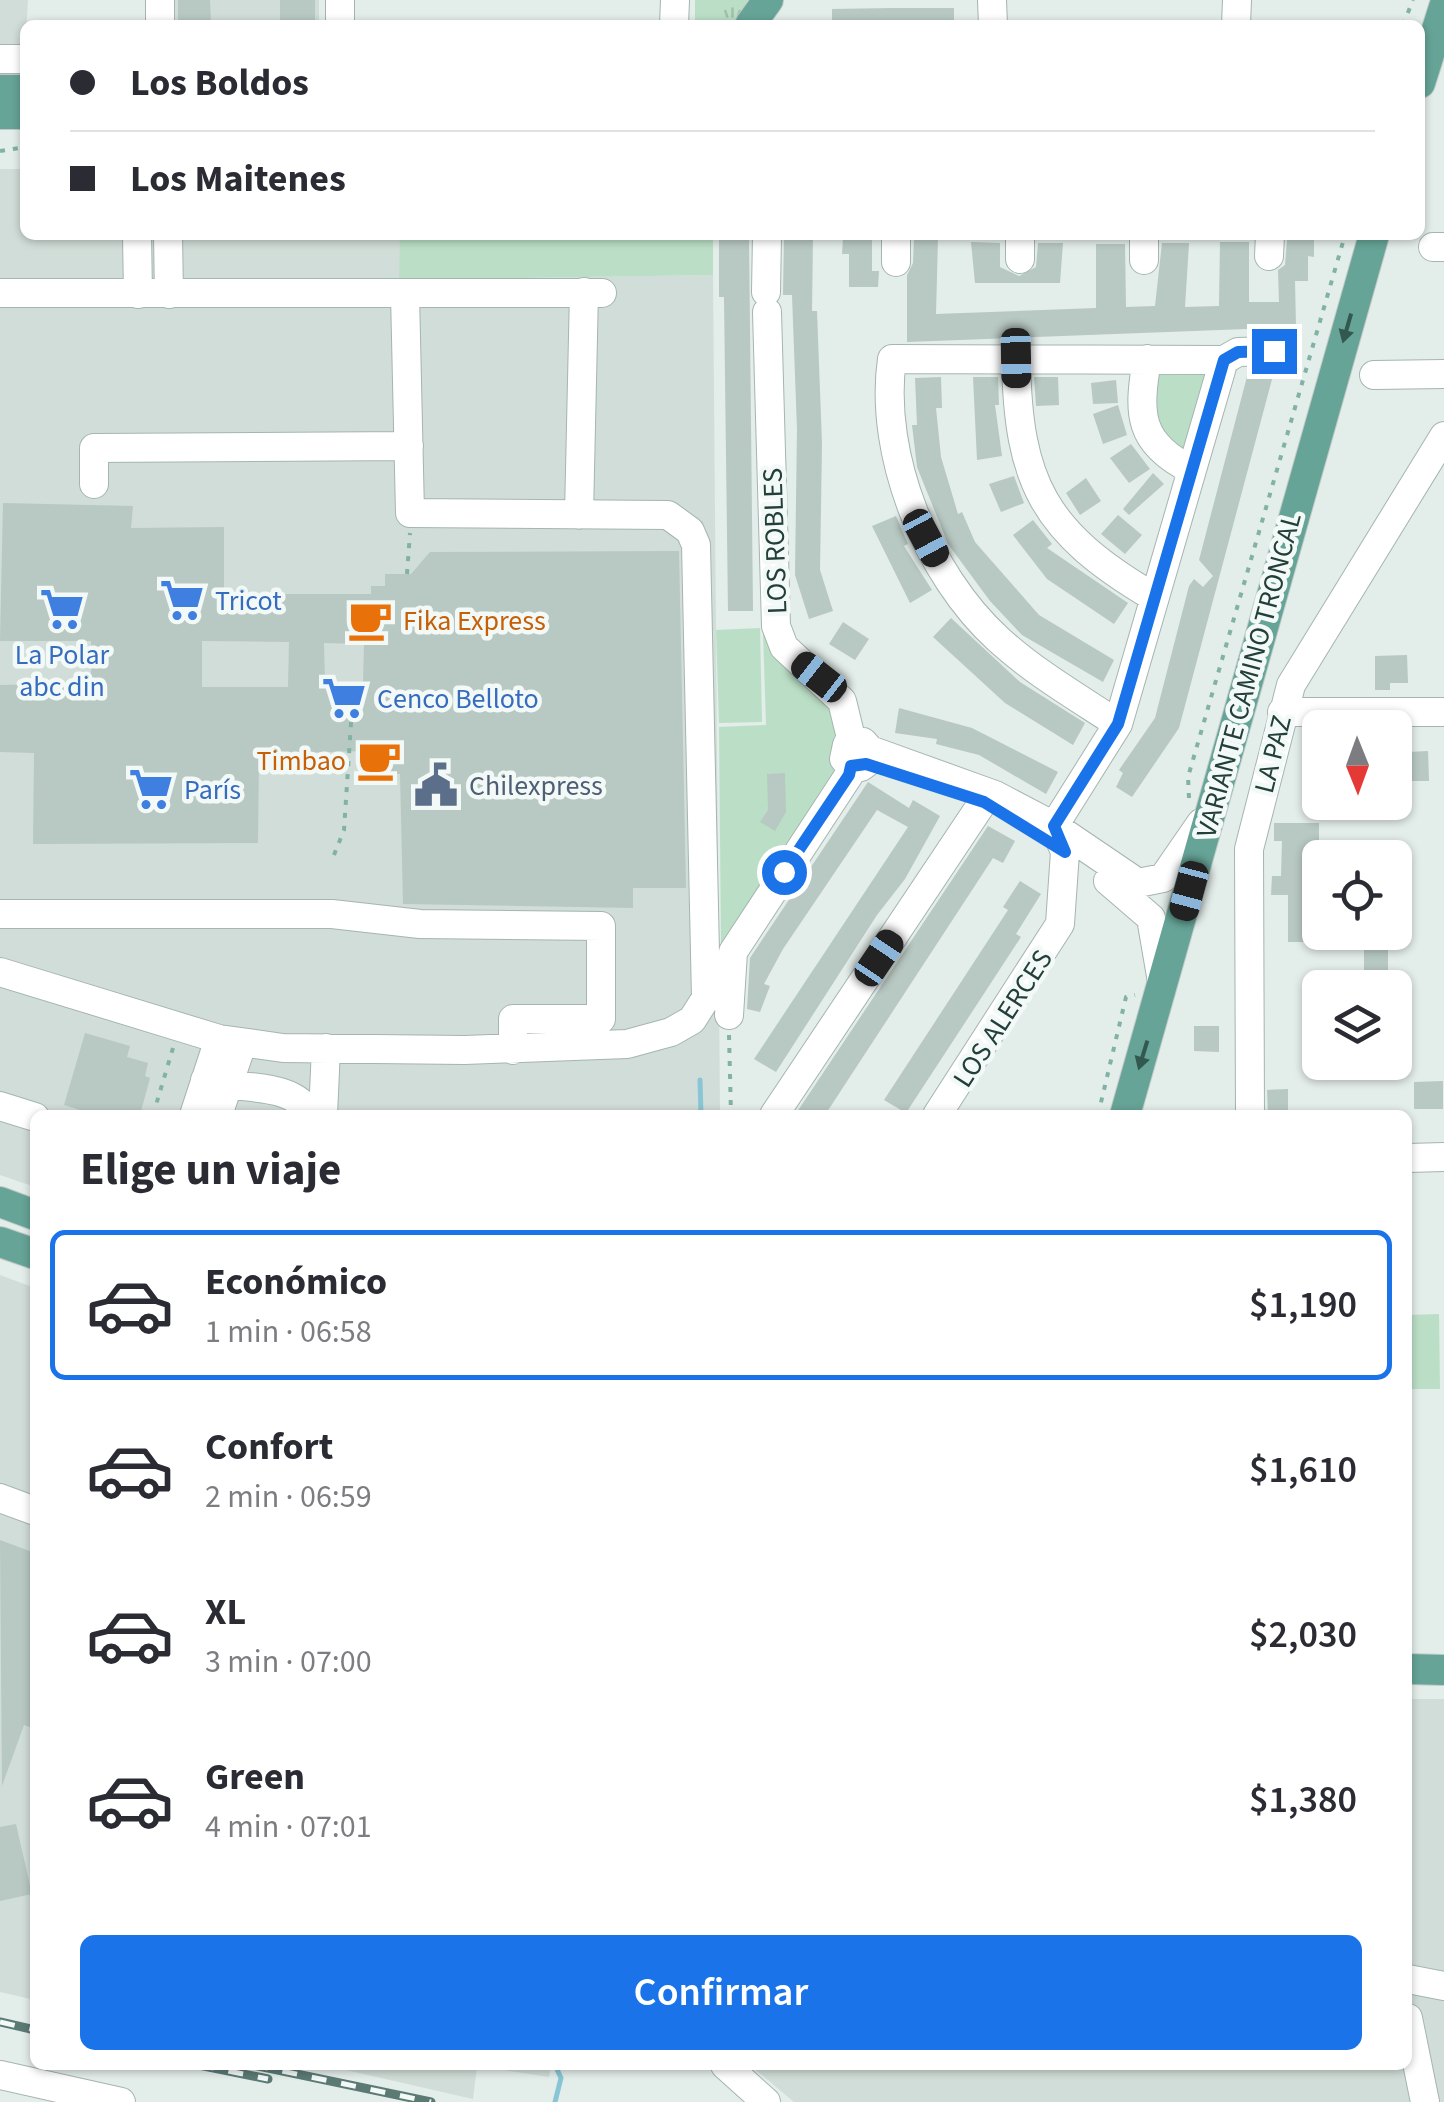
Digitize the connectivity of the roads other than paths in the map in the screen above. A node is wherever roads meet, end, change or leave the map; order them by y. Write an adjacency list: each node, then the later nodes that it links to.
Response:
1 (1444, 7): 2 (main road)
2 (1425, 67)
3 (137, 240): 8 (street)
4 (168, 240): 9 (street)
5 (767, 240): 26 (street, LOS ROBLES)
6 (1373, 240): 28 (main road, VARIANTE CAMINO TRONCAL, one-way to 28)
7 (0, 293): 8 (street)
8 (138, 294): 9 (street)
9 (169, 294): 10 (street)
10 (406, 294): 18 (street); 21 (street)
11 (1274, 351): 14 (street)
12 (1016, 358): 13 (street); 22 (street); 25 (street)
13 (1148, 359): 14 (street); 19 (street)
14 (1224, 360): 19 (street, LOS ALERCES)
15 (1374, 374): 16 (street)
16 (1444, 374)
17 (1444, 436): 23 (street, LA PAZ)
18 (409, 446): 20 (street); 21 (street)
19 (1192, 470): 22 (street, LOS ALERCES)
20 (94, 484)
21 (579, 516): 37 (street)
22 (1152, 596): 25 (street, LOS ALERCES)
23 (1282, 712): 24 (street); 47 (street, LA PAZ)
24 (1444, 712)
25 (1118, 724): 29 (street, LOS ALERCES)
26 (859, 755): 27 (street); 34 (street)
27 (989, 798): 29 (street); 44 (street)
28 (1214, 802): 30 (street); 33 (main road, VARIANTE CAMINO TRONCAL)
29 (1059, 839): 30 (street); 45 (street, LOS ALERCES)
30 (1126, 886): 33 (street)
31 (0, 914): 37 (street)
32 (0, 972): 35 (street)
33 (1163, 988): 46 (main road, VARIANTE CAMINO TRONCAL, one-way to 46)
34 (729, 1015)
35 (231, 1042): 36 (street); 38 (street)
36 (326, 1048): 37 (street); 43 (street)
37 (513, 1050)
38 (216, 1084): 40 (street); 41 (street); 42 (street)
39 (0, 1106): 48 (street)
40 (198, 1110)
41 (218, 1110)
42 (307, 1110)
43 (322, 1110)
44 (777, 1110)
45 (941, 1110)
46 (1126, 1110)
47 (1250, 1110)
48 (30, 1115)
49 (1444, 1157): 50 (street)
50 (1412, 1158)
51 (0, 1202): 52 (main road)
52 (30, 1213)
53 (0, 1242): 54 (main road)
54 (30, 1252)
55 (0, 1498): 56 (street)
56 (30, 1508)
57 (1412, 1669): 58 (main road)
58 (1444, 1670)
59 (1412, 1980): 60 (street)
60 (1444, 1986)
61 (1412, 2038): 66 (street)
62 (731, 2070): 65 (street)
63 (0, 2075): 64 (street)
64 (121, 2102)
65 (766, 2102)
66 (1425, 2102)

